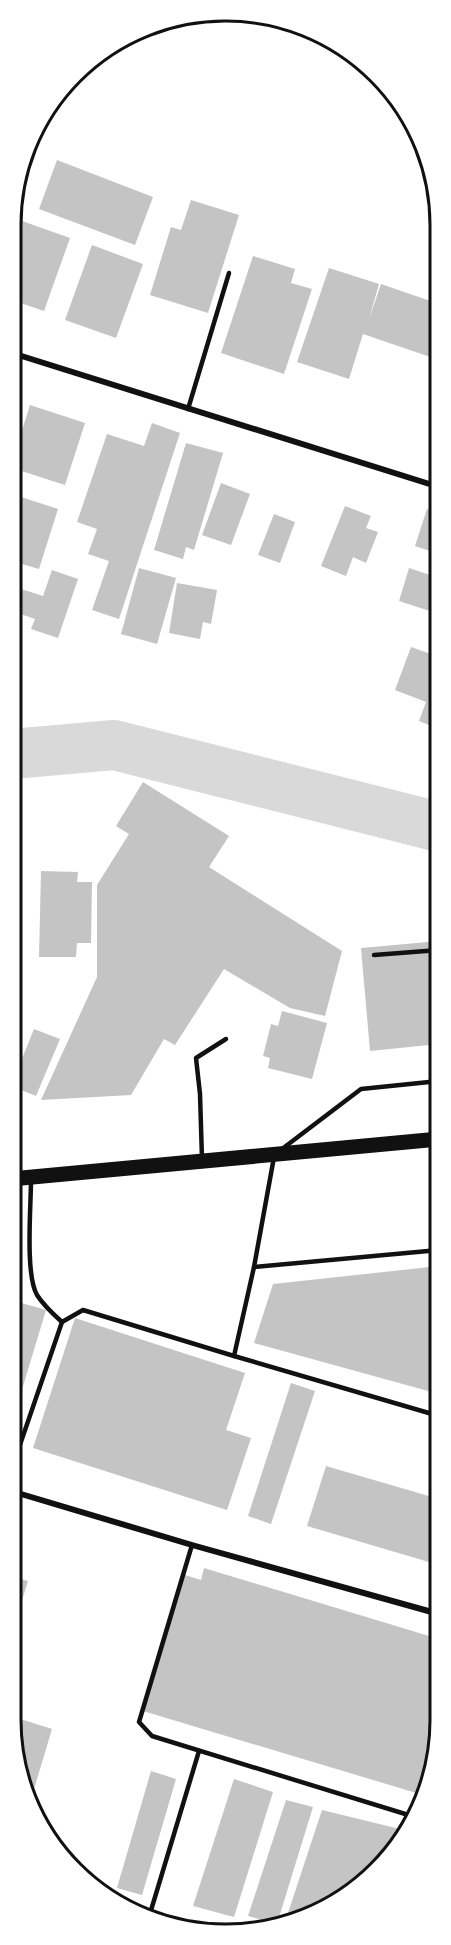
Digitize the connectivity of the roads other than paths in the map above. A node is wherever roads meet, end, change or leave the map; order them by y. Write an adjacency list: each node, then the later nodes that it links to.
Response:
1 (229, 273): 3 (lane)
2 (21, 356): 3 (street)
3 (188, 408): 4 (street)
4 (430, 484)
5 (430, 951): 6 (lane)
6 (374, 955)
7 (226, 1039): 11 (lane)
8 (430, 1082): 10 (lane)
9 (430, 1140): 10 (main road)
10 (275, 1155): 11 (main road); 15 (lane)
11 (202, 1161): 12 (main road)
12 (31, 1177): 13 (main road); 16 (lane)
13 (21, 1178)
14 (430, 1251): 15 (lane)
15 (254, 1267): 17 (lane)
16 (62, 1322): 17 (lane); 19 (lane)
17 (234, 1356): 18 (lane)
18 (430, 1413)
19 (21, 1442)
20 (21, 1494): 21 (street)
21 (192, 1545): 22 (street); 23 (lane)
22 (430, 1611)
23 (199, 1751): 24 (lane); 25 (lane)
24 (406, 1814)
25 (151, 1909)

